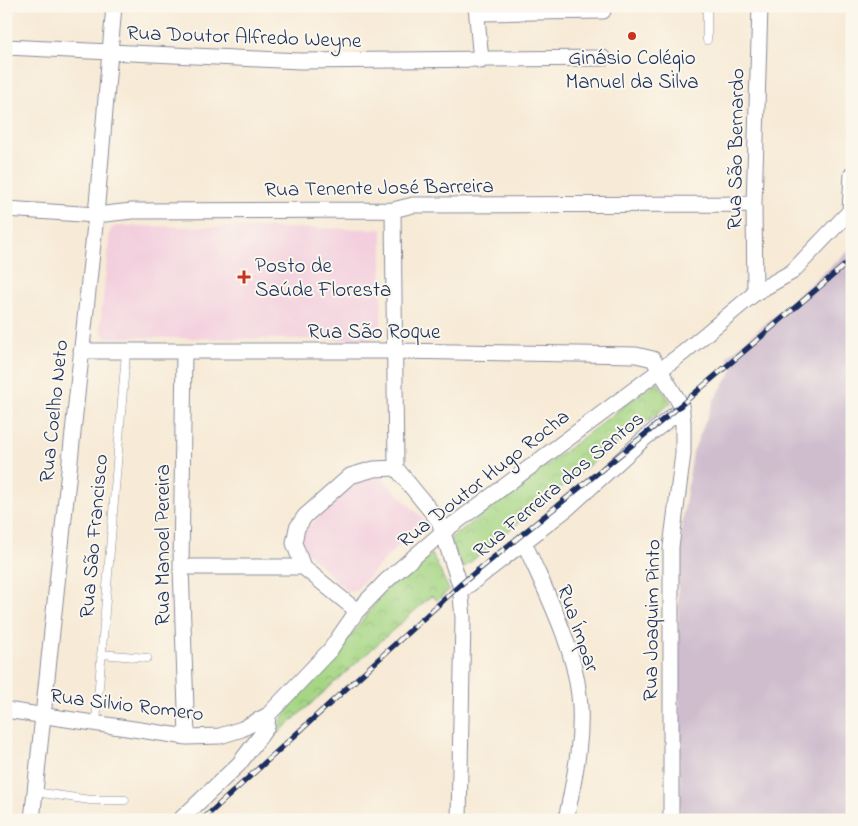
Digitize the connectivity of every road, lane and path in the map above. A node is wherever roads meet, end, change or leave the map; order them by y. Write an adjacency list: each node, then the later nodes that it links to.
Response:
1 (114, 6): 8 (street, Rua Coelho Neto)
2 (707, 6): 6 (lane)
3 (760, 6): 12 (street, Rua São Bernardo)
4 (477, 10): 5 (street); 10 (street)
5 (603, 11)
6 (707, 40)
7 (6, 47): 8 (street, Rua Doutor Alfredo Weyne)
8 (110, 52): 10 (street, Rua Doutor Alfredo Weyne); 16 (street, Rua Coelho Neto)
9 (603, 58): 10 (street, Rua Doutor Alfredo Weyne)
10 (481, 61)
11 (852, 174): 15 (street)
12 (754, 204): 14 (street, Rua Tenente José Barreira); 17 (street, Rua São Bernardo)
13 (6, 210): 16 (street, Rua Tenente José Barreira)
14 (393, 210): 16 (street, Rua Tenente José Barreira); 19 (street)
15 (851, 210): 17 (street, Rua Doutor Hugo Rocha)
16 (96, 215): 18 (street, Rua Coelho Neto)
17 (754, 293): 22 (street, Rua Doutor Hugo Rocha)
18 (81, 350): 20 (street, Rua São Roque); 34 (street, Rua Coelho Neto)
19 (395, 351): 21 (street, Rua São Roque); 22 (street, Rua São Roque); 24 (street)
20 (126, 352): 21 (street, Rua São Roque); 31 (lane, Rua São Francisco)
21 (184, 352): 28 (street, Rua Manoel Pereira)
22 (660, 371): 23 (street); 25 (street, Rua Doutor Hugo Rocha)
23 (683, 415): 26 (street, Rua Ferreira dos Santos); 44 (street, Rua Joaquim Pinto)
24 (396, 468): 25 (street); 27 (street)
25 (443, 532): 29 (street, Rua Ferreira dos Santos); 30 (street, Rua Doutor Hugo Rocha)
26 (524, 542): 29 (street, Rua Ferreira dos Santos); 43 (street, Rua Ímpar)
27 (303, 566): 28 (street); 30 (street)
28 (181, 567): 37 (street, Rua Manoel Pereira)
29 (461, 591): 42 (street, Rua Ferreira dos Santos)
30 (357, 611): 35 (street, Rua Doutor Hugo Rocha)
31 (101, 654): 32 (lane); 36 (lane, Rua São Francisco)
32 (147, 658)
33 (6, 710): 34 (street, Rua Silvio Romero)
34 (42, 715): 36 (street, Rua Silvio Romero); 38 (street, Rua Coelho Neto)
35 (268, 715): 37 (street, Rua Silvio Romero); 41 (street, Rua Doutor Hugo Rocha)
36 (96, 723): 37 (street, Rua Silvio Romero)
37 (187, 737)
38 (35, 792): 39 (lane); 40 (street, Rua Coelho Neto)
39 (125, 800)
40 (32, 820)
41 (180, 820)
42 (458, 820)
43 (566, 820)
44 (671, 820)

